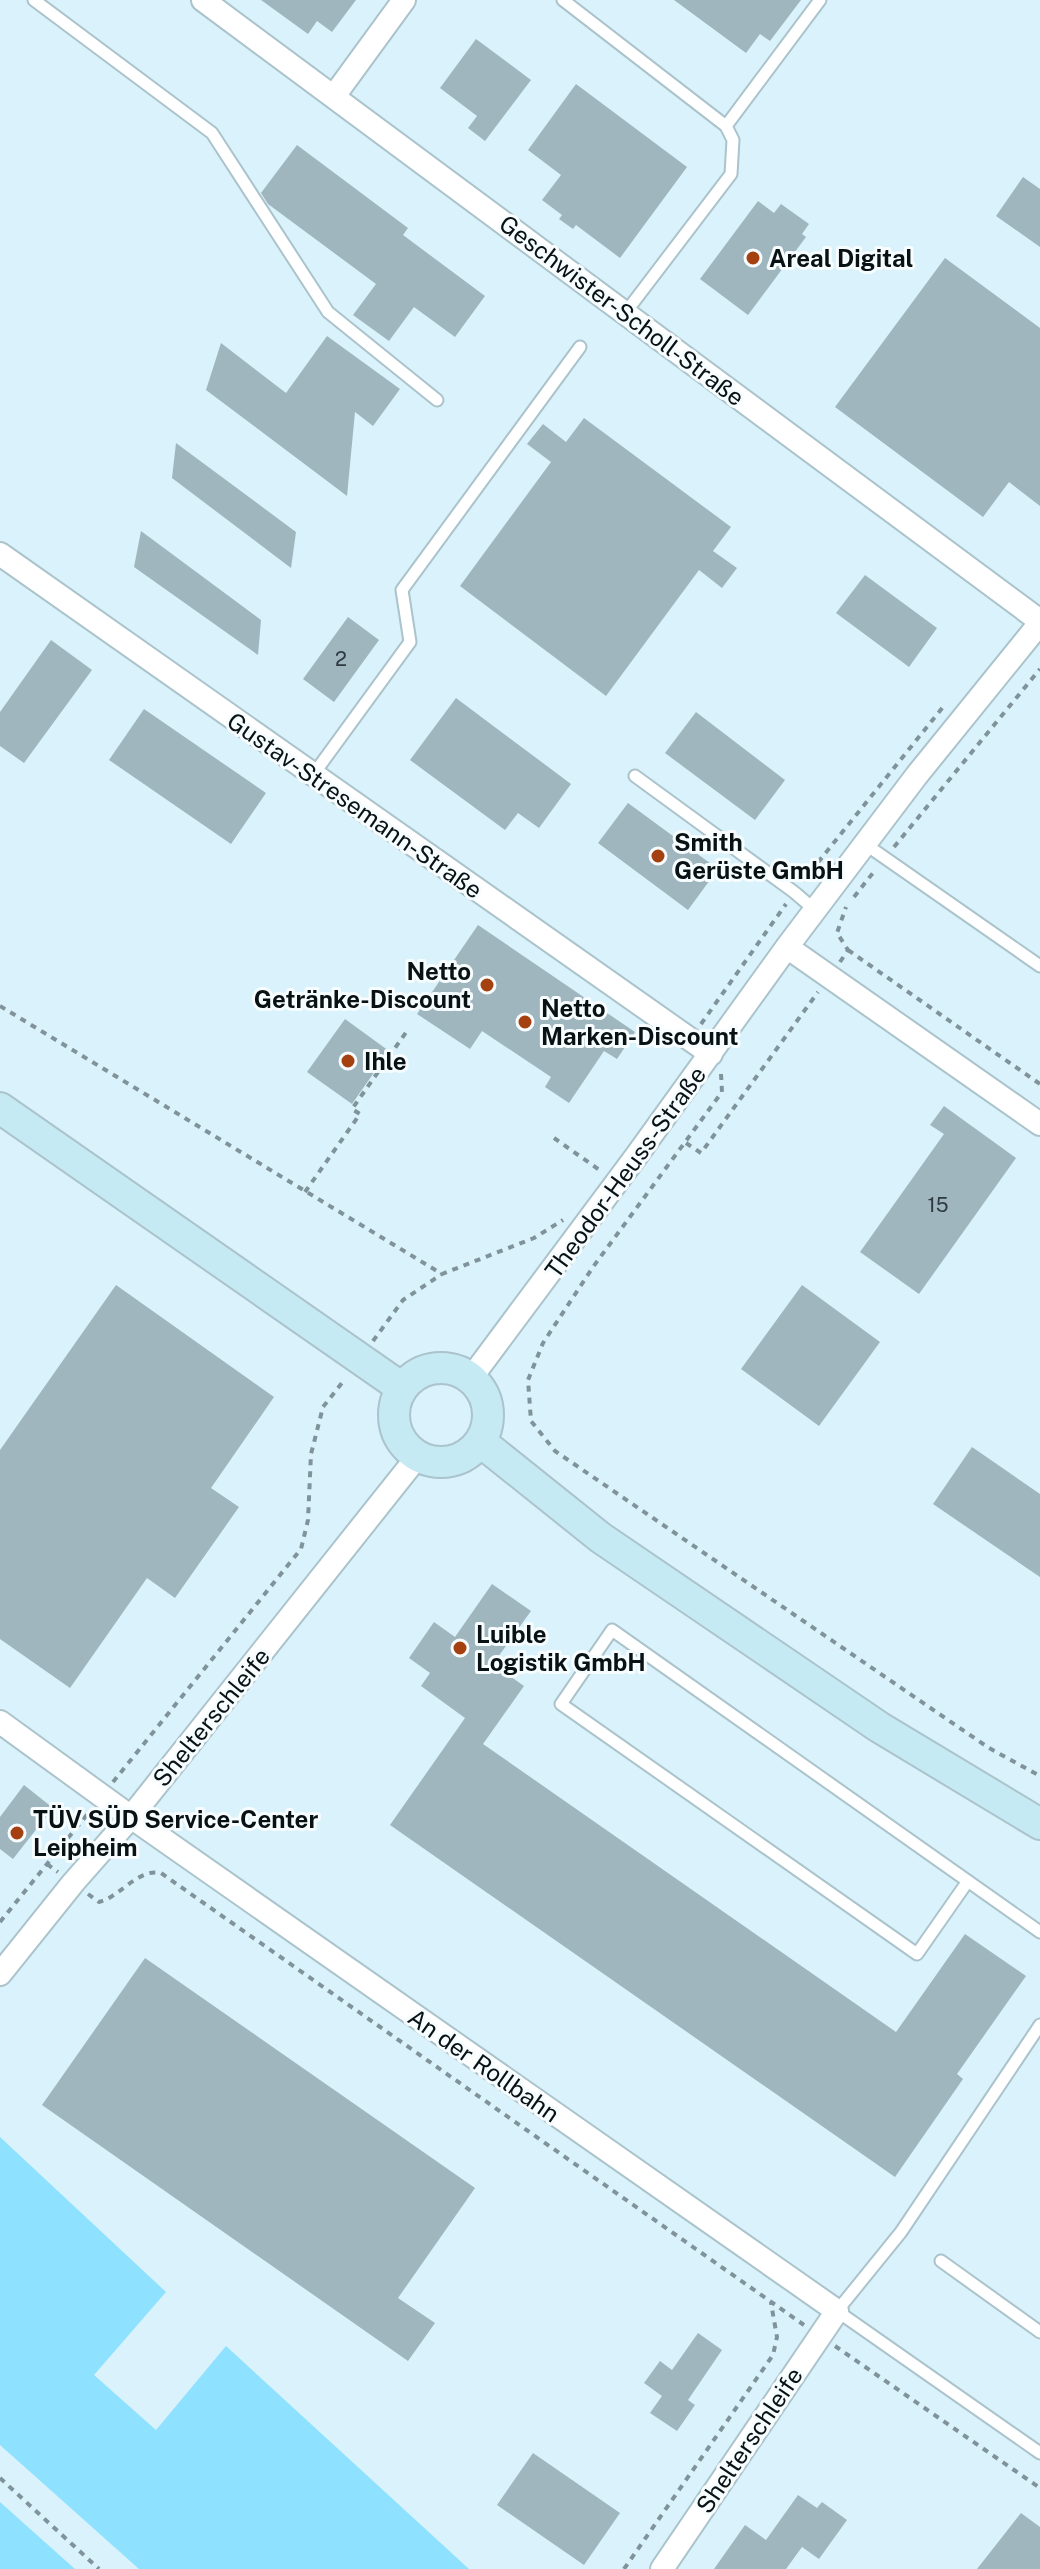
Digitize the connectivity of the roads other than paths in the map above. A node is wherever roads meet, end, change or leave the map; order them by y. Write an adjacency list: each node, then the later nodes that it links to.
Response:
1 (34, 0): 10 (lane)
2 (203, 0): 6 (street, Geschwister-Scholl-Straße)
3 (404, 0): 6 (street)
4 (563, 0): 7 (lane)
5 (820, 0): 7 (lane)
6 (334, 96): 8 (street, Geschwister-Scholl-Straße)
7 (726, 126): 8 (lane)
8 (626, 312): 12 (street, Geschwister-Scholl-Straße)
9 (580, 347): 13 (lane)
10 (437, 400)
11 (0, 554): 13 (street, Gustav-Stresemann-Straße)
12 (1040, 622): 15 (street, Theodor-Heuss-Straße)
13 (313, 775): 19 (street, Gustav-Stresemann-Straße)
14 (635, 776): 16 (lane)
15 (865, 844): 16 (street, Theodor-Heuss-Straße); 18 (lane)
16 (815, 910): 17 (street, Theodor-Heuss-Straße)
17 (787, 947): 19 (street, Theodor-Heuss-Straße); 21 (street)
18 (1040, 966)
19 (711, 1054): 22 (street, Theodor-Heuss-Straße)
20 (0, 1108): 23 (main road)
21 (1040, 1124)
22 (471, 1378): 23 (main road); 24 (main road)
23 (402, 1388): 25 (main road)
24 (481, 1442): 25 (main road); 28 (main road)
25 (418, 1456): 27 (street, Shelterschleife)
26 (0, 1722): 27 (street, An der Rollbahn)
27 (131, 1817): 31 (street, Shelterschleife); 34 (street, An der Rollbahn)
28 (1040, 1824)
29 (968, 1881): 29 (lane); 30 (lane)
30 (1040, 1932)
31 (0, 1974)
32 (1040, 2025): 34 (lane)
33 (941, 2261): 35 (lane)
34 (837, 2311): 36 (lane); 37 (street, Shelterschleife)
35 (1040, 2332)
36 (1040, 2453)
37 (662, 2569)

